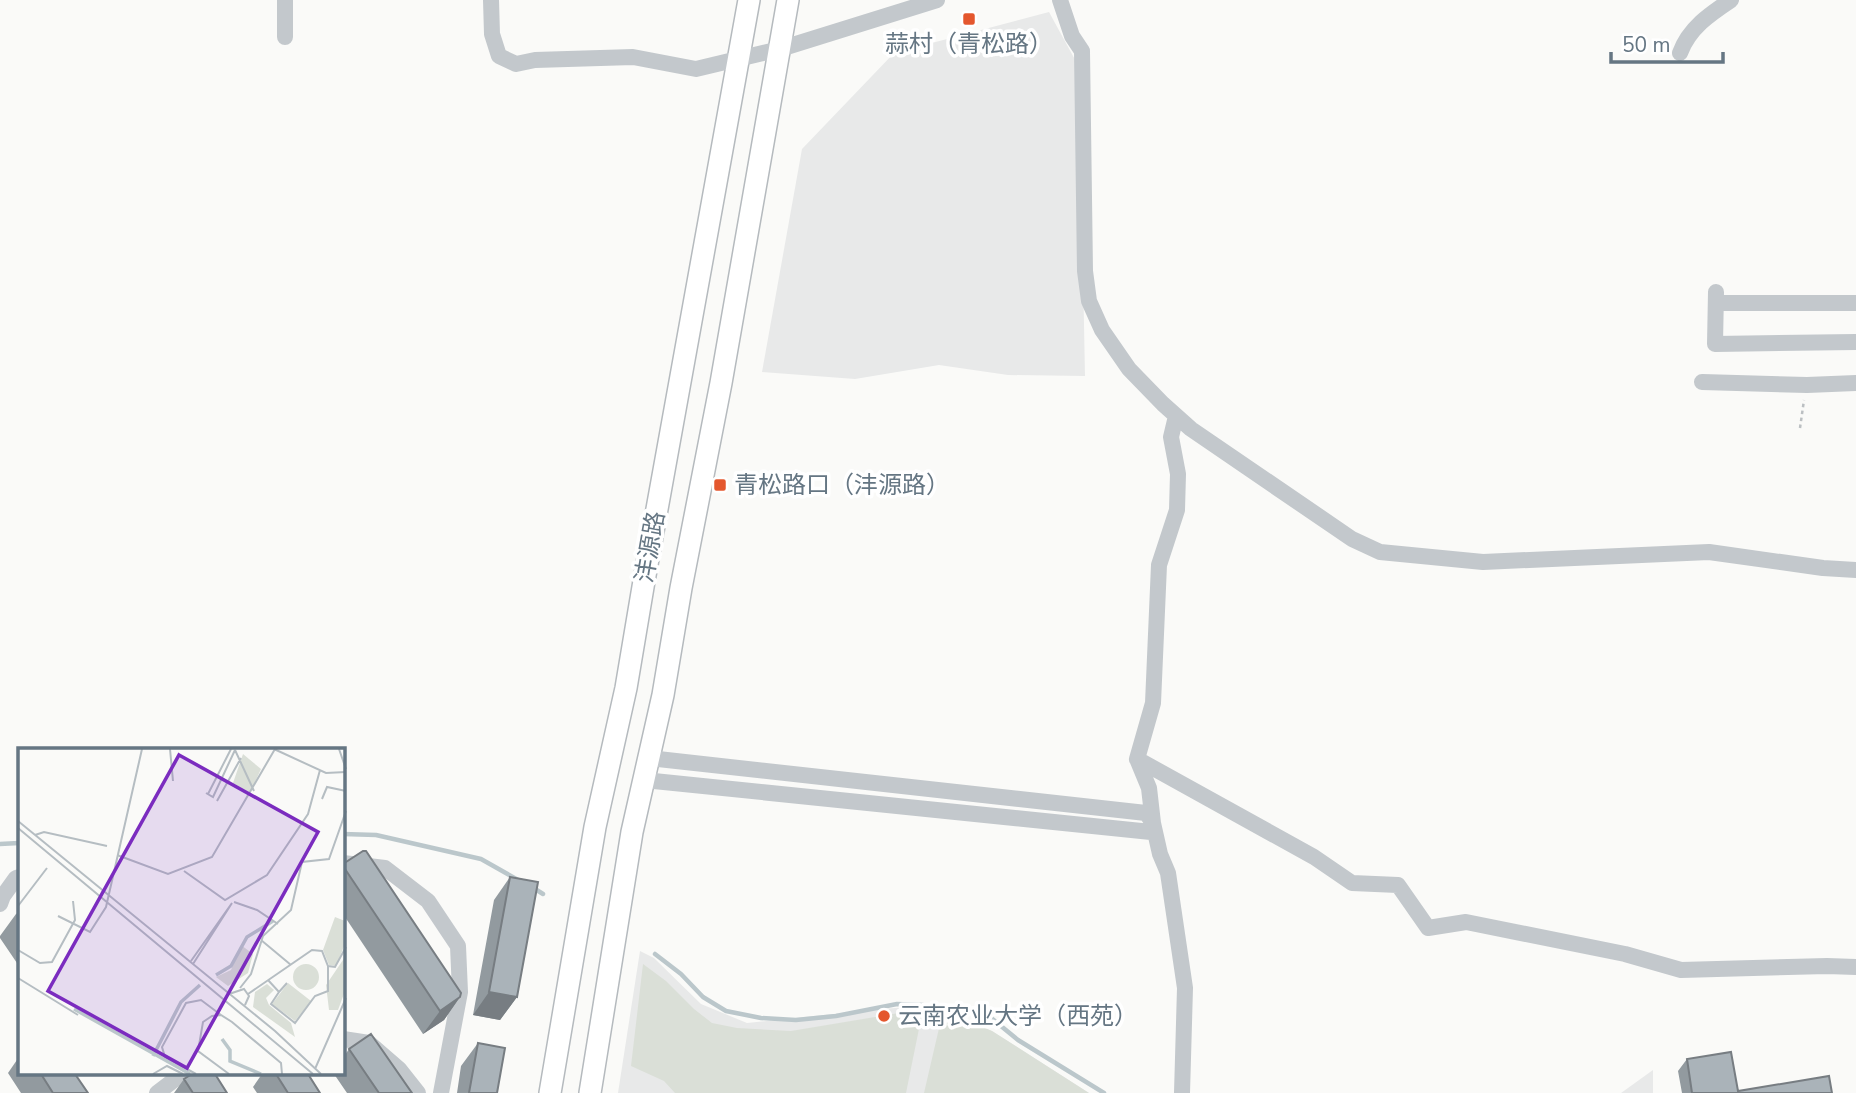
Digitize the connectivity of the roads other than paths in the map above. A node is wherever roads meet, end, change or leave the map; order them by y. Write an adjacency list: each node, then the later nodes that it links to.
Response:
1 (285, 0): 8 (street)
2 (491, 0): 11 (street)
3 (749, 0): 11 (main road, 沣源路)
4 (788, 0): 9 (main road, 沣源路)
5 (937, 0): 9 (street)
6 (1060, 0): 16 (street)
7 (1731, 0): 10 (street)
8 (285, 37)
9 (780, 49): 11 (street); 19 (main road, 沣源路)
10 (1680, 53)
11 (738, 60): 18 (main road, 沣源路)
12 (1856, 303): 13 (street)
13 (1856, 342)
14 (1702, 382): 15 (street)
15 (1856, 383)
16 (1176, 416): 17 (street); 20 (street)
17 (1856, 570)
18 (626, 688): 19 (main road); 21 (main road, 沣源路)
19 (663, 695): 22 (main road, 沣源路)
20 (1138, 759): 23 (street); 27 (street)
21 (610, 762): 22 (main road); 33 (main road, 沣源路)
22 (647, 769): 23 (street); 23 (street); 34 (main road, 沣源路)
23 (1153, 823): 35 (street)
24 (345, 863): 32 (street)
25 (18, 877): 26 (street)
26 (0, 904)
27 (1856, 967)
28 (345, 1039): 31 (street)
29 (183, 1076): 30 (street)
30 (157, 1093)
31 (418, 1093)
32 (441, 1093)
33 (550, 1093)
34 (590, 1093)
35 (1182, 1093)

